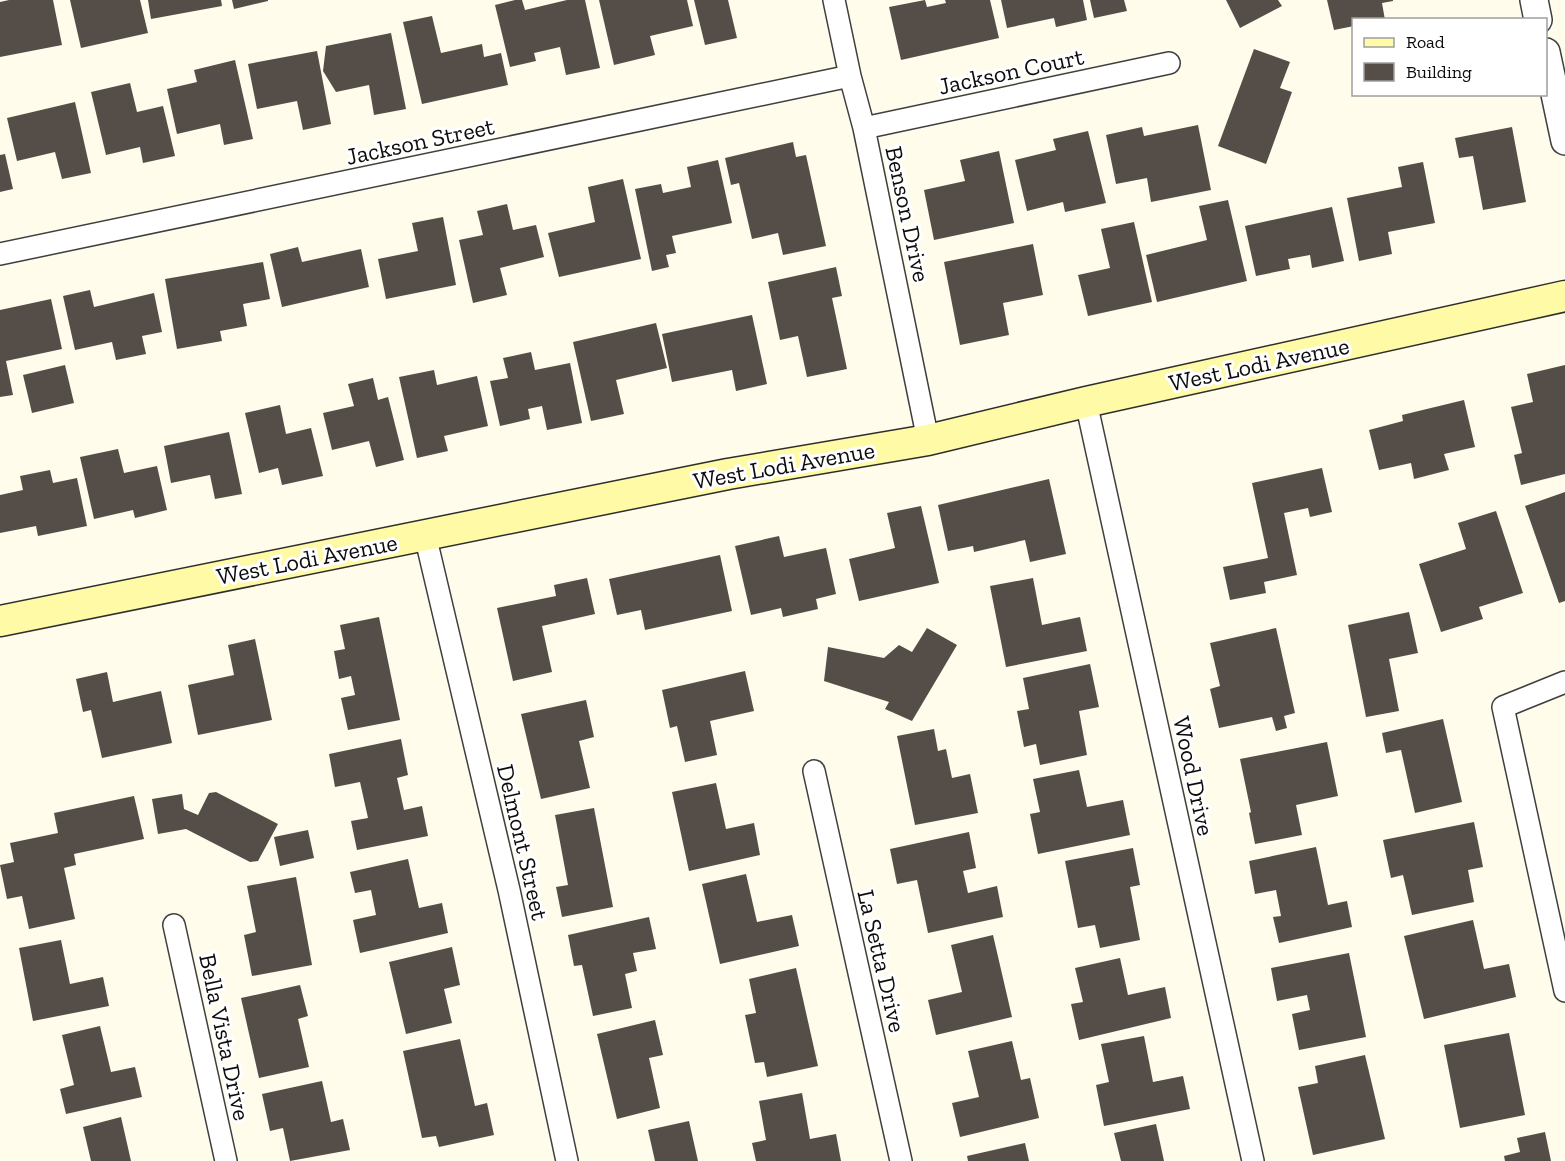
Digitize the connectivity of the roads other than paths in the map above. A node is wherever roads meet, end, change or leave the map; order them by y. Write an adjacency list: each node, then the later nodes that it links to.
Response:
1 (834, 0): 6 (street, Benson Drive)
2 (1534, 0): 3 (street)
3 (1538, 18)
4 (1547, 61): 8 (street)
5 (1169, 63): 7 (street, Jackson Court)
6 (850, 76): 7 (street, Benson Drive); 9 (street, Jackson Street)
7 (864, 128): 12 (street, Benson Drive)
8 (1565, 141)
9 (0, 254)
10 (1565, 296): 11 (main road, West Lodi Avenue)
11 (1086, 402): 12 (main road, West Lodi Avenue); 22 (street, Wood Drive)
12 (928, 440): 13 (main road, West Lodi Avenue)
13 (425, 535): 14 (main road, West Lodi Avenue); 20 (street, Delmont Street)
14 (0, 621)
15 (1565, 682): 18 (street)
16 (814, 771): 21 (street, La Setta Drive)
17 (174, 925): 19 (street, Bella Vista Drive)
18 (1565, 991)
19 (226, 1161)
20 (567, 1161)
21 (901, 1161)
22 (1253, 1161)

